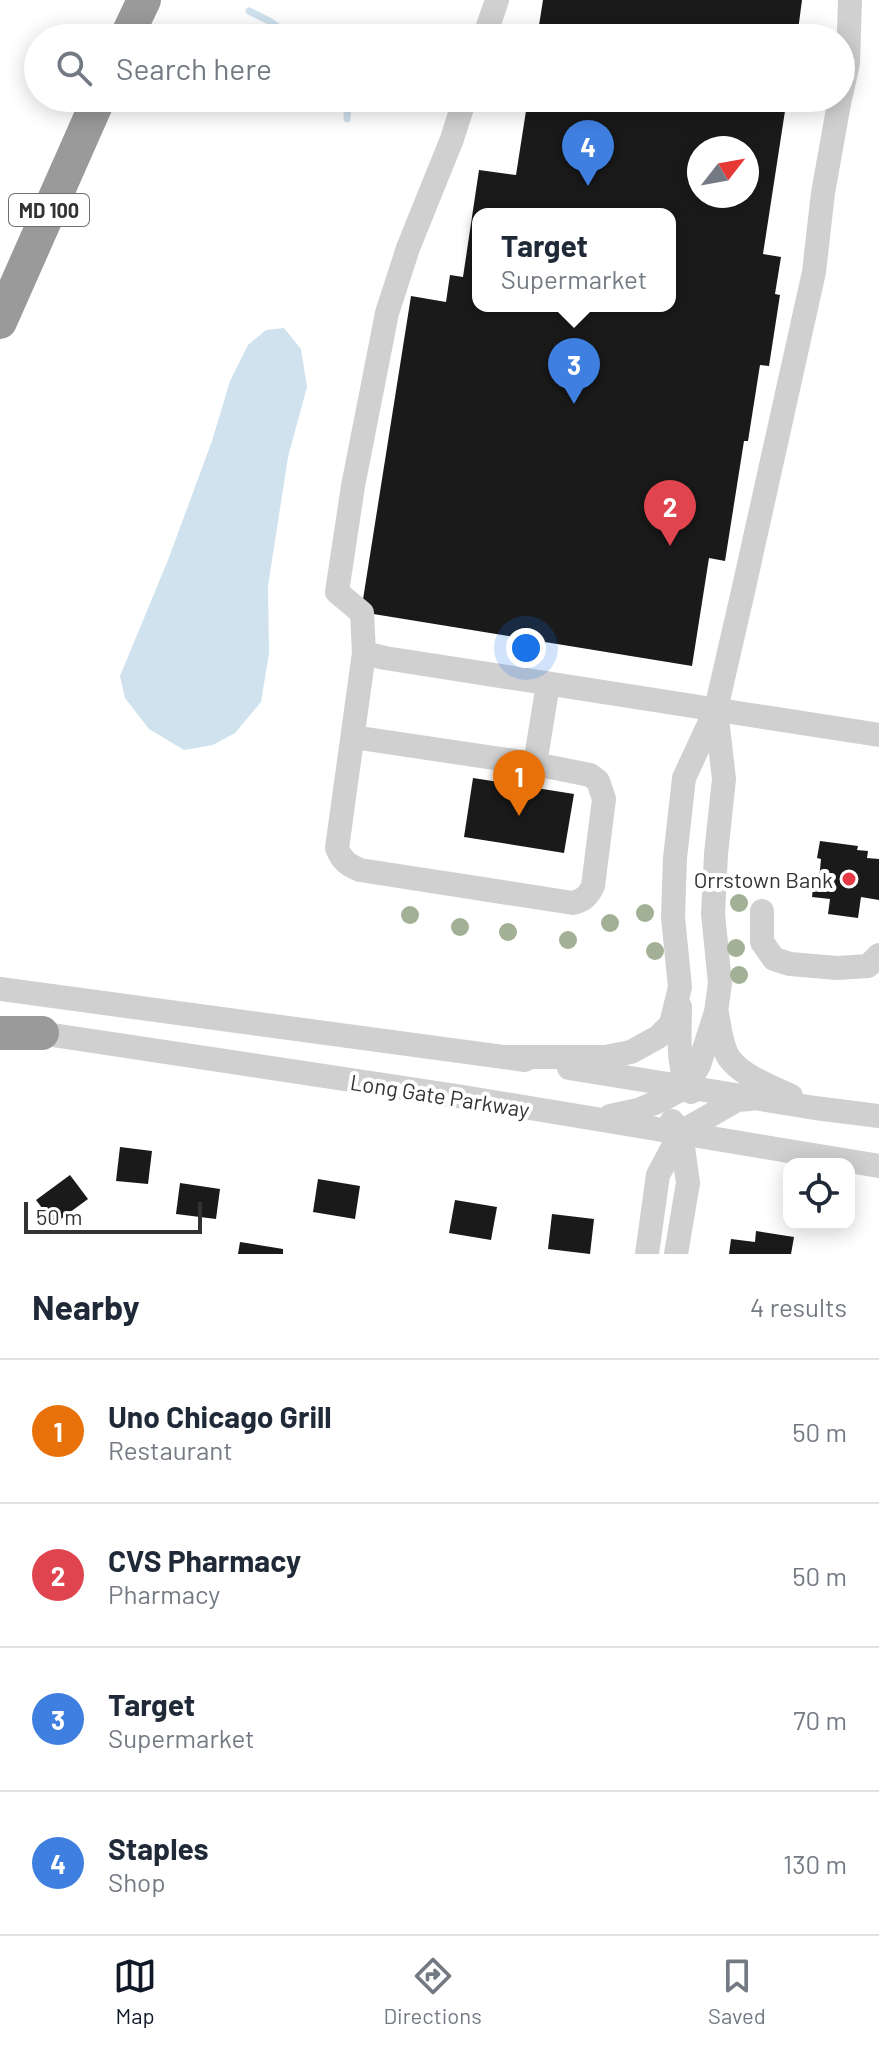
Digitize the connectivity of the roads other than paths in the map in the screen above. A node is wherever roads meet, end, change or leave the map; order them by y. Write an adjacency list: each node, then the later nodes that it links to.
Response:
1 (144, 0): 4 (highway)
2 (497, 0): 5 (street)
3 (850, 0): 6 (street)
4 (133, 24)
5 (489, 24)
6 (849, 24)
7 (93, 112): 10 (highway, MD 100)
8 (461, 112): 11 (street)
9 (838, 112): 13 (street)
10 (0, 322)
11 (364, 653): 12 (street); 15 (street)
12 (548, 684): 13 (street); 16 (street)
13 (716, 709): 14 (street); 19 (street); 21 (street)
14 (879, 735)
15 (353, 737): 16 (street); 16 (street)
16 (535, 764)
17 (762, 911): 18 (street)
18 (879, 955)
19 (680, 987): 24 (street); 26 (street)
20 (0, 989): 24 (street, Long Gate Parkway)
21 (716, 1012): 26 (street); 29 (street)
22 (0, 1030): 23 (highway)
23 (42, 1033): 32 (street, Long Gate Parkway)
24 (509, 1057): 25 (street, Long Gate Parkway)
25 (604, 1074): 26 (street, Long Gate Parkway); 28 (street)
26 (687, 1086): 27 (street, Long Gate Parkway); 28 (street); 30 (street)
27 (757, 1098): 29 (street, Long Gate Parkway); 30 (street)
28 (655, 1103): 32 (street); 33 (street)
29 (815, 1108): 31 (street, Long Gate Parkway)
30 (708, 1115): 33 (street); 34 (street)
31 (879, 1116)
32 (596, 1120): 33 (street, Long Gate Parkway)
33 (681, 1132): 34 (street, Long Gate Parkway); 36 (street); 37 (street)
34 (739, 1142): 35 (street, Long Gate Parkway)
35 (879, 1166)
36 (647, 1254)
37 (676, 1254)

